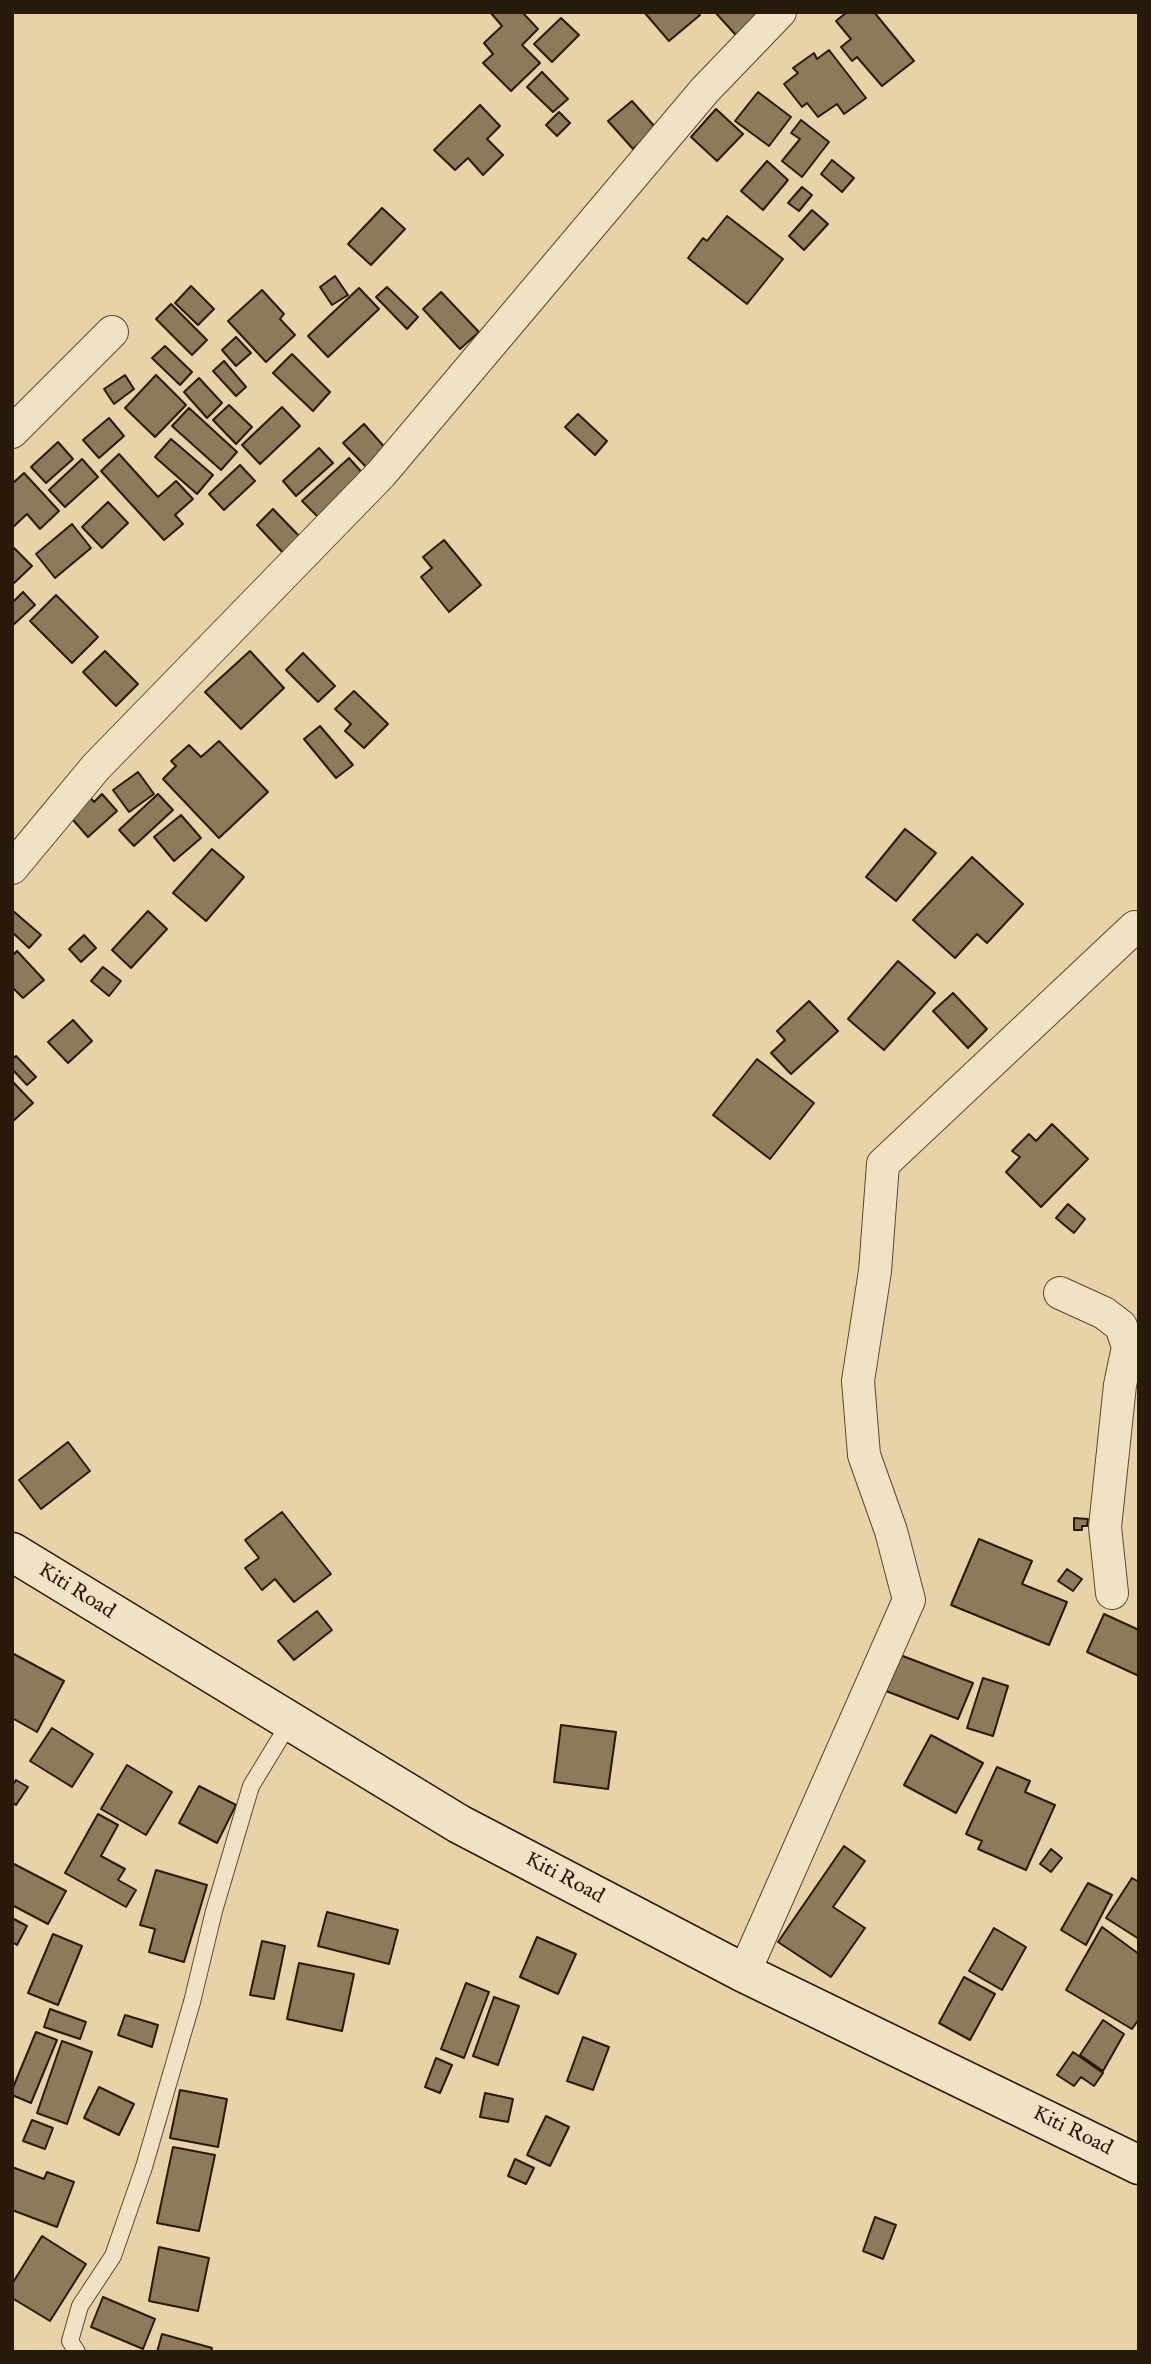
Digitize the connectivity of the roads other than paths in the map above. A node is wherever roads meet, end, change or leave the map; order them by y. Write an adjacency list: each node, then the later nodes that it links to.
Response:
1 (780, 12): 4 (street)
2 (113, 332): 3 (street)
3 (12, 432)
4 (12, 869)
5 (1139, 928): 10 (street)
6 (1060, 1293): 8 (street)
7 (12, 1552): 9 (street, Kiti Road)
8 (1112, 1593)
9 (290, 1722): 10 (street, Kiti Road); 12 (lane)
10 (744, 1973): 11 (street, Kiti Road)
11 (1139, 2165)
12 (77, 2352)

